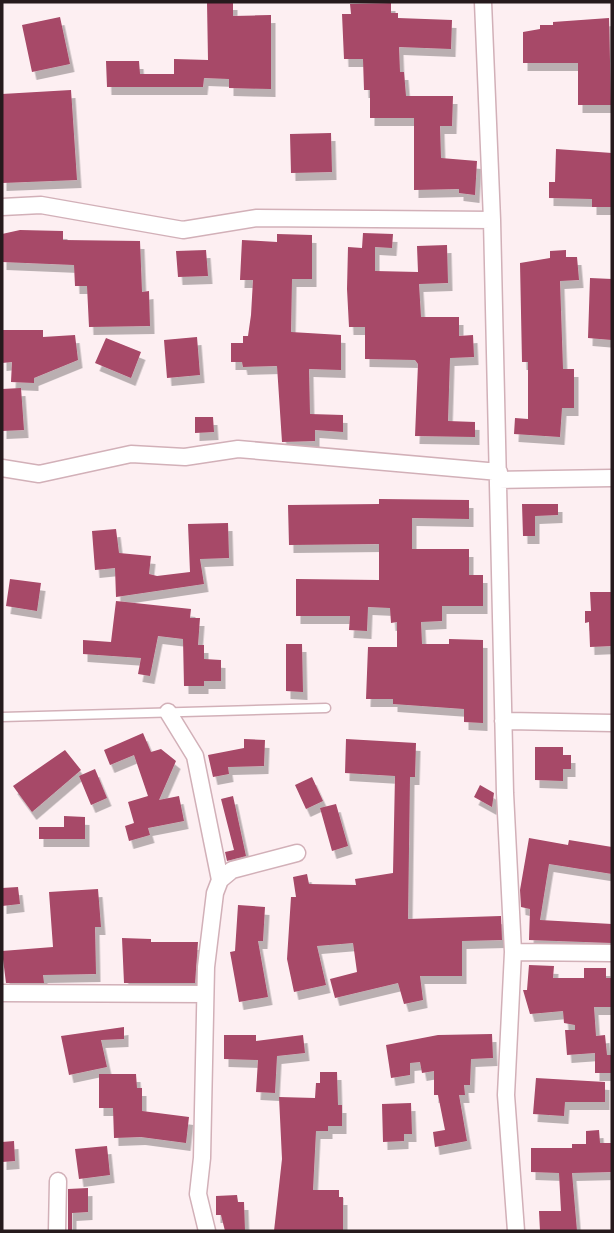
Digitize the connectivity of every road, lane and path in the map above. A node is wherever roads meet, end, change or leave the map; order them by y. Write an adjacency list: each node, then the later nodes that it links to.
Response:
1 (483, 2): 3 (street)
2 (2, 207): 3 (street)
3 (492, 219): 5 (street)
4 (2, 468): 5 (street)
5 (499, 476): 6 (street); 10 (street)
6 (612, 478)
7 (326, 708): 8 (lane)
8 (168, 712): 9 (lane); 13 (street)
9 (2, 717)
10 (503, 721): 11 (street); 14 (street)
11 (612, 723)
12 (297, 853): 13 (street)
13 (220, 880): 17 (street)
14 (513, 952): 15 (street); 21 (street)
15 (612, 953)
16 (2, 993): 17 (street)
17 (205, 994): 20 (street)
18 (58, 1181): 19 (street)
19 (57, 1231)
20 (207, 1231)
21 (516, 1231)

